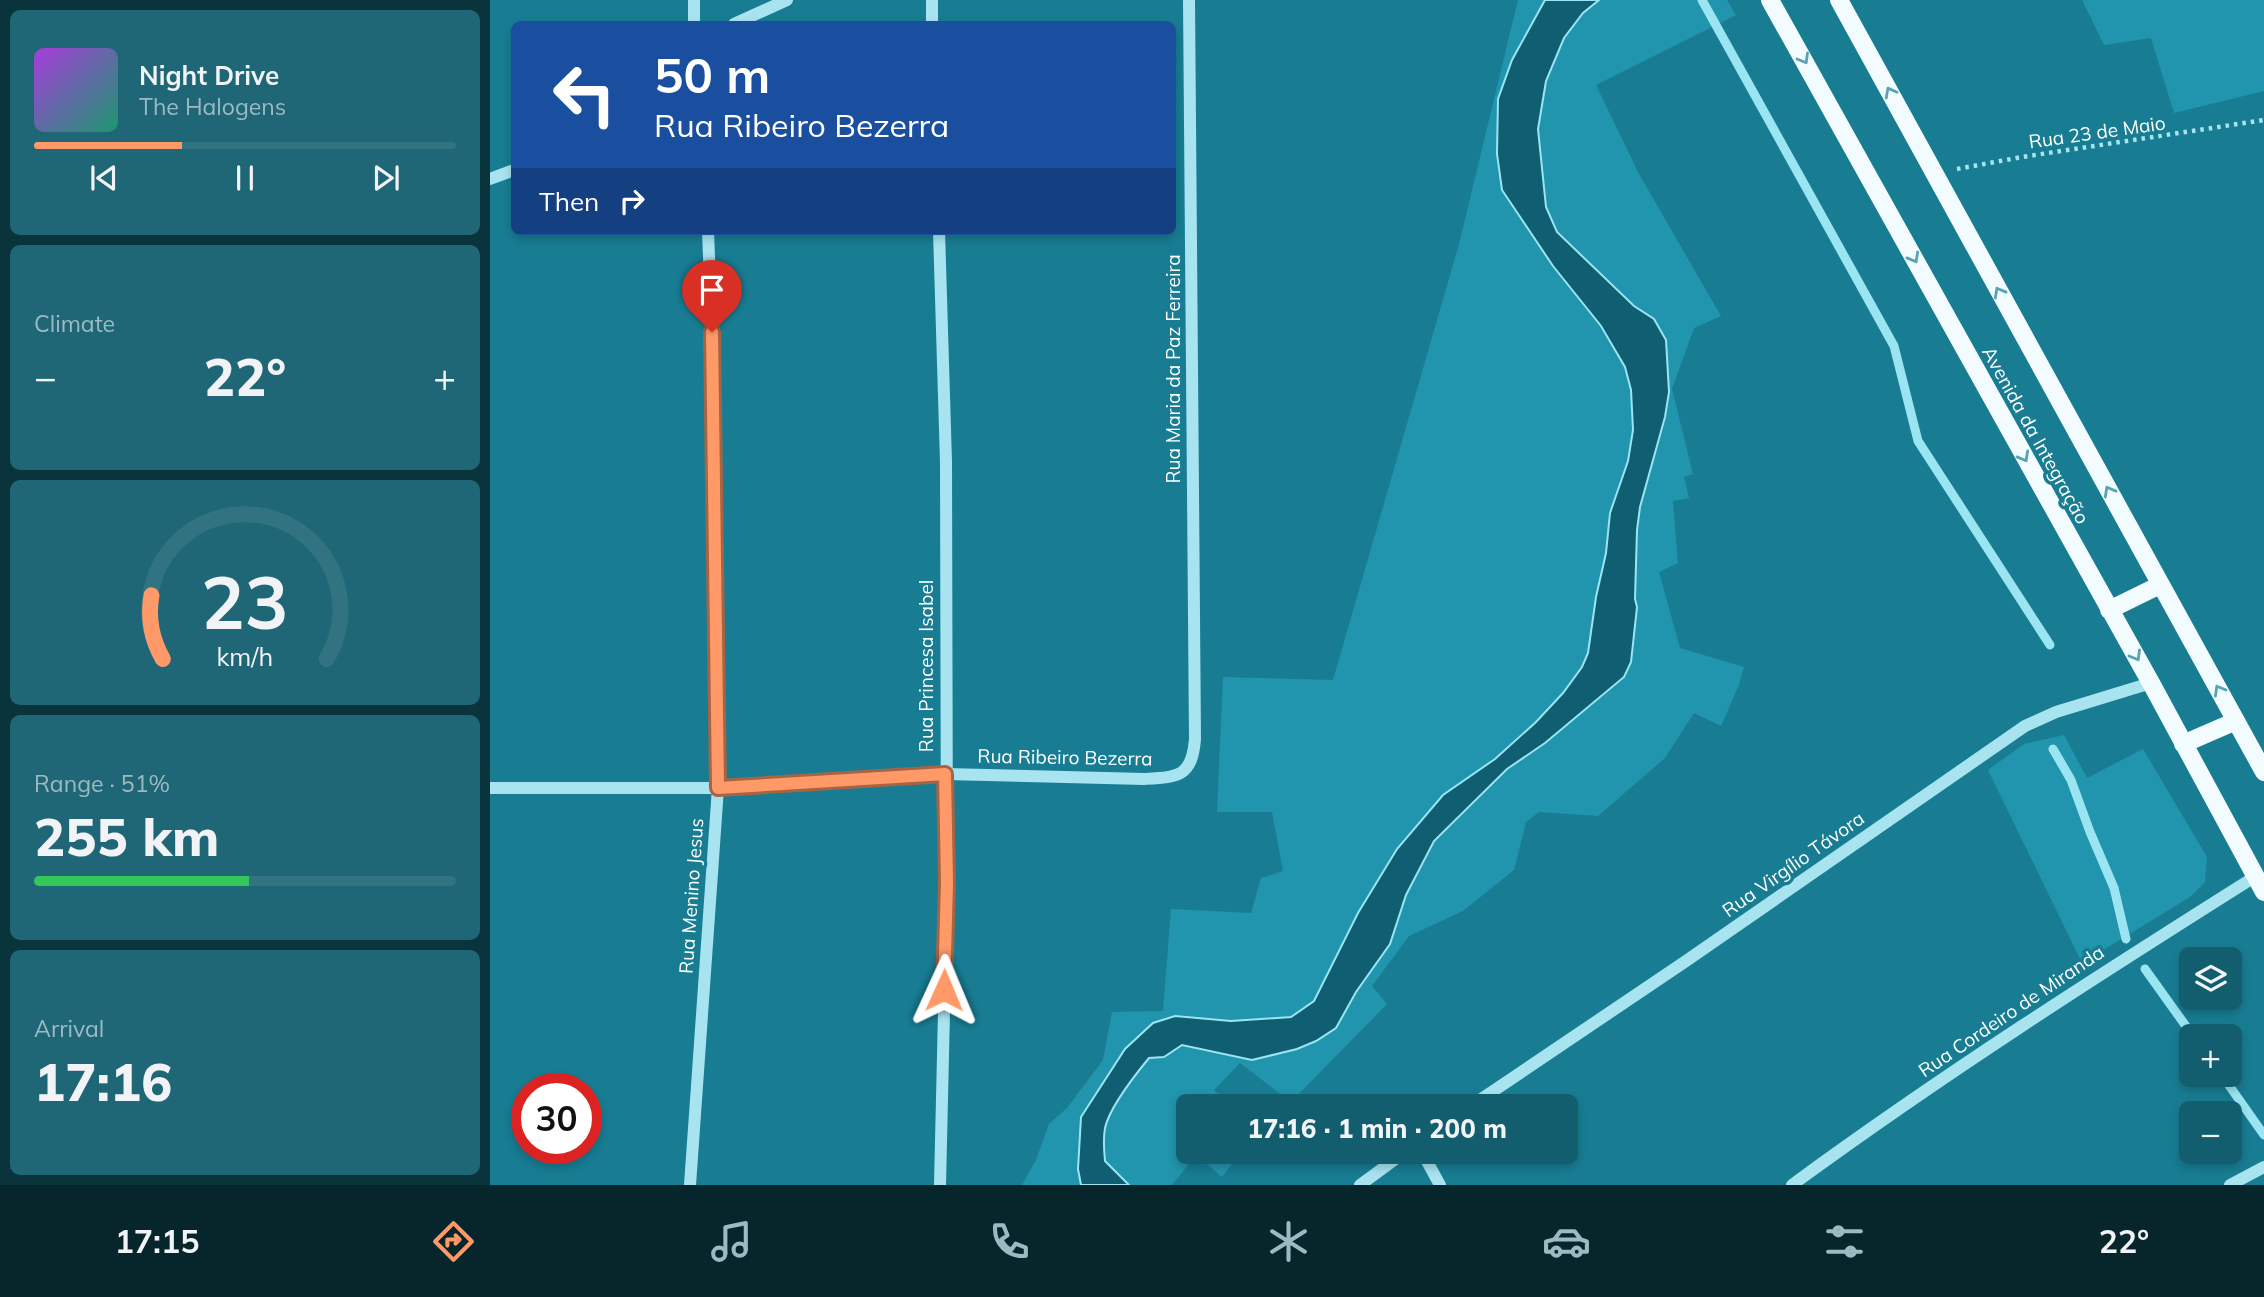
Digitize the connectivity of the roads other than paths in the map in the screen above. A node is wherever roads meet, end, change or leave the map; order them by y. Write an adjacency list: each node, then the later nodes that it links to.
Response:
1 (694, 0): 7 (street)
2 (787, 0): 8 (street)
3 (932, 0): 9 (street)
4 (1189, 0): 18 (street, Rua Maria da Paz Ferreira)
5 (1770, 0): 15 (main road, Avenida da Integração, one-way to 15)
6 (1839, 0): 14 (main road, Avenida da Integração, one-way to 6)
7 (694, 21)
8 (741, 21)
9 (932, 21)
10 (511, 171): 11 (street)
11 (490, 179)
12 (708, 235): 23 (street, Rua Menino Jesus)
13 (939, 235): 21 (street, Rua Princesa Isabel)
14 (2160, 585): 15 (main road); 17 (main road, Avenida da Integração, one-way to 14)
15 (2109, 610): 16 (main road, Avenida da Integração, one-way to 16)
16 (2151, 683): 19 (main road, Avenida da Integração); 25 (street, Rua Virgílio Távora)
17 (2236, 721): 19 (main road); 20 (main road, Avenida da Integração)
18 (1195, 739): 21 (street, Rua Ribeiro Bezerra)
19 (2183, 744): 24 (main road, Avenida da Integração)
20 (2264, 772)
21 (945, 774): 23 (street, Rua Ribeiro Bezerra); 30 (street, Rua Princesa Isabel)
22 (490, 788): 23 (street, Rua Ribeiro Bezerra)
23 (718, 788): 29 (street, Rua Menino Jesus)
24 (2260, 884): 33 (street, Rua Cordeiro de Miranda)
25 (1489, 1094)
26 (1389, 1164): 31 (street)
27 (1429, 1164): 32 (street)
28 (2264, 1167): 34 (street)
29 (690, 1185)
30 (940, 1185)
31 (1360, 1185)
32 (1440, 1185)
33 (1792, 1185)
34 (2230, 1185)

